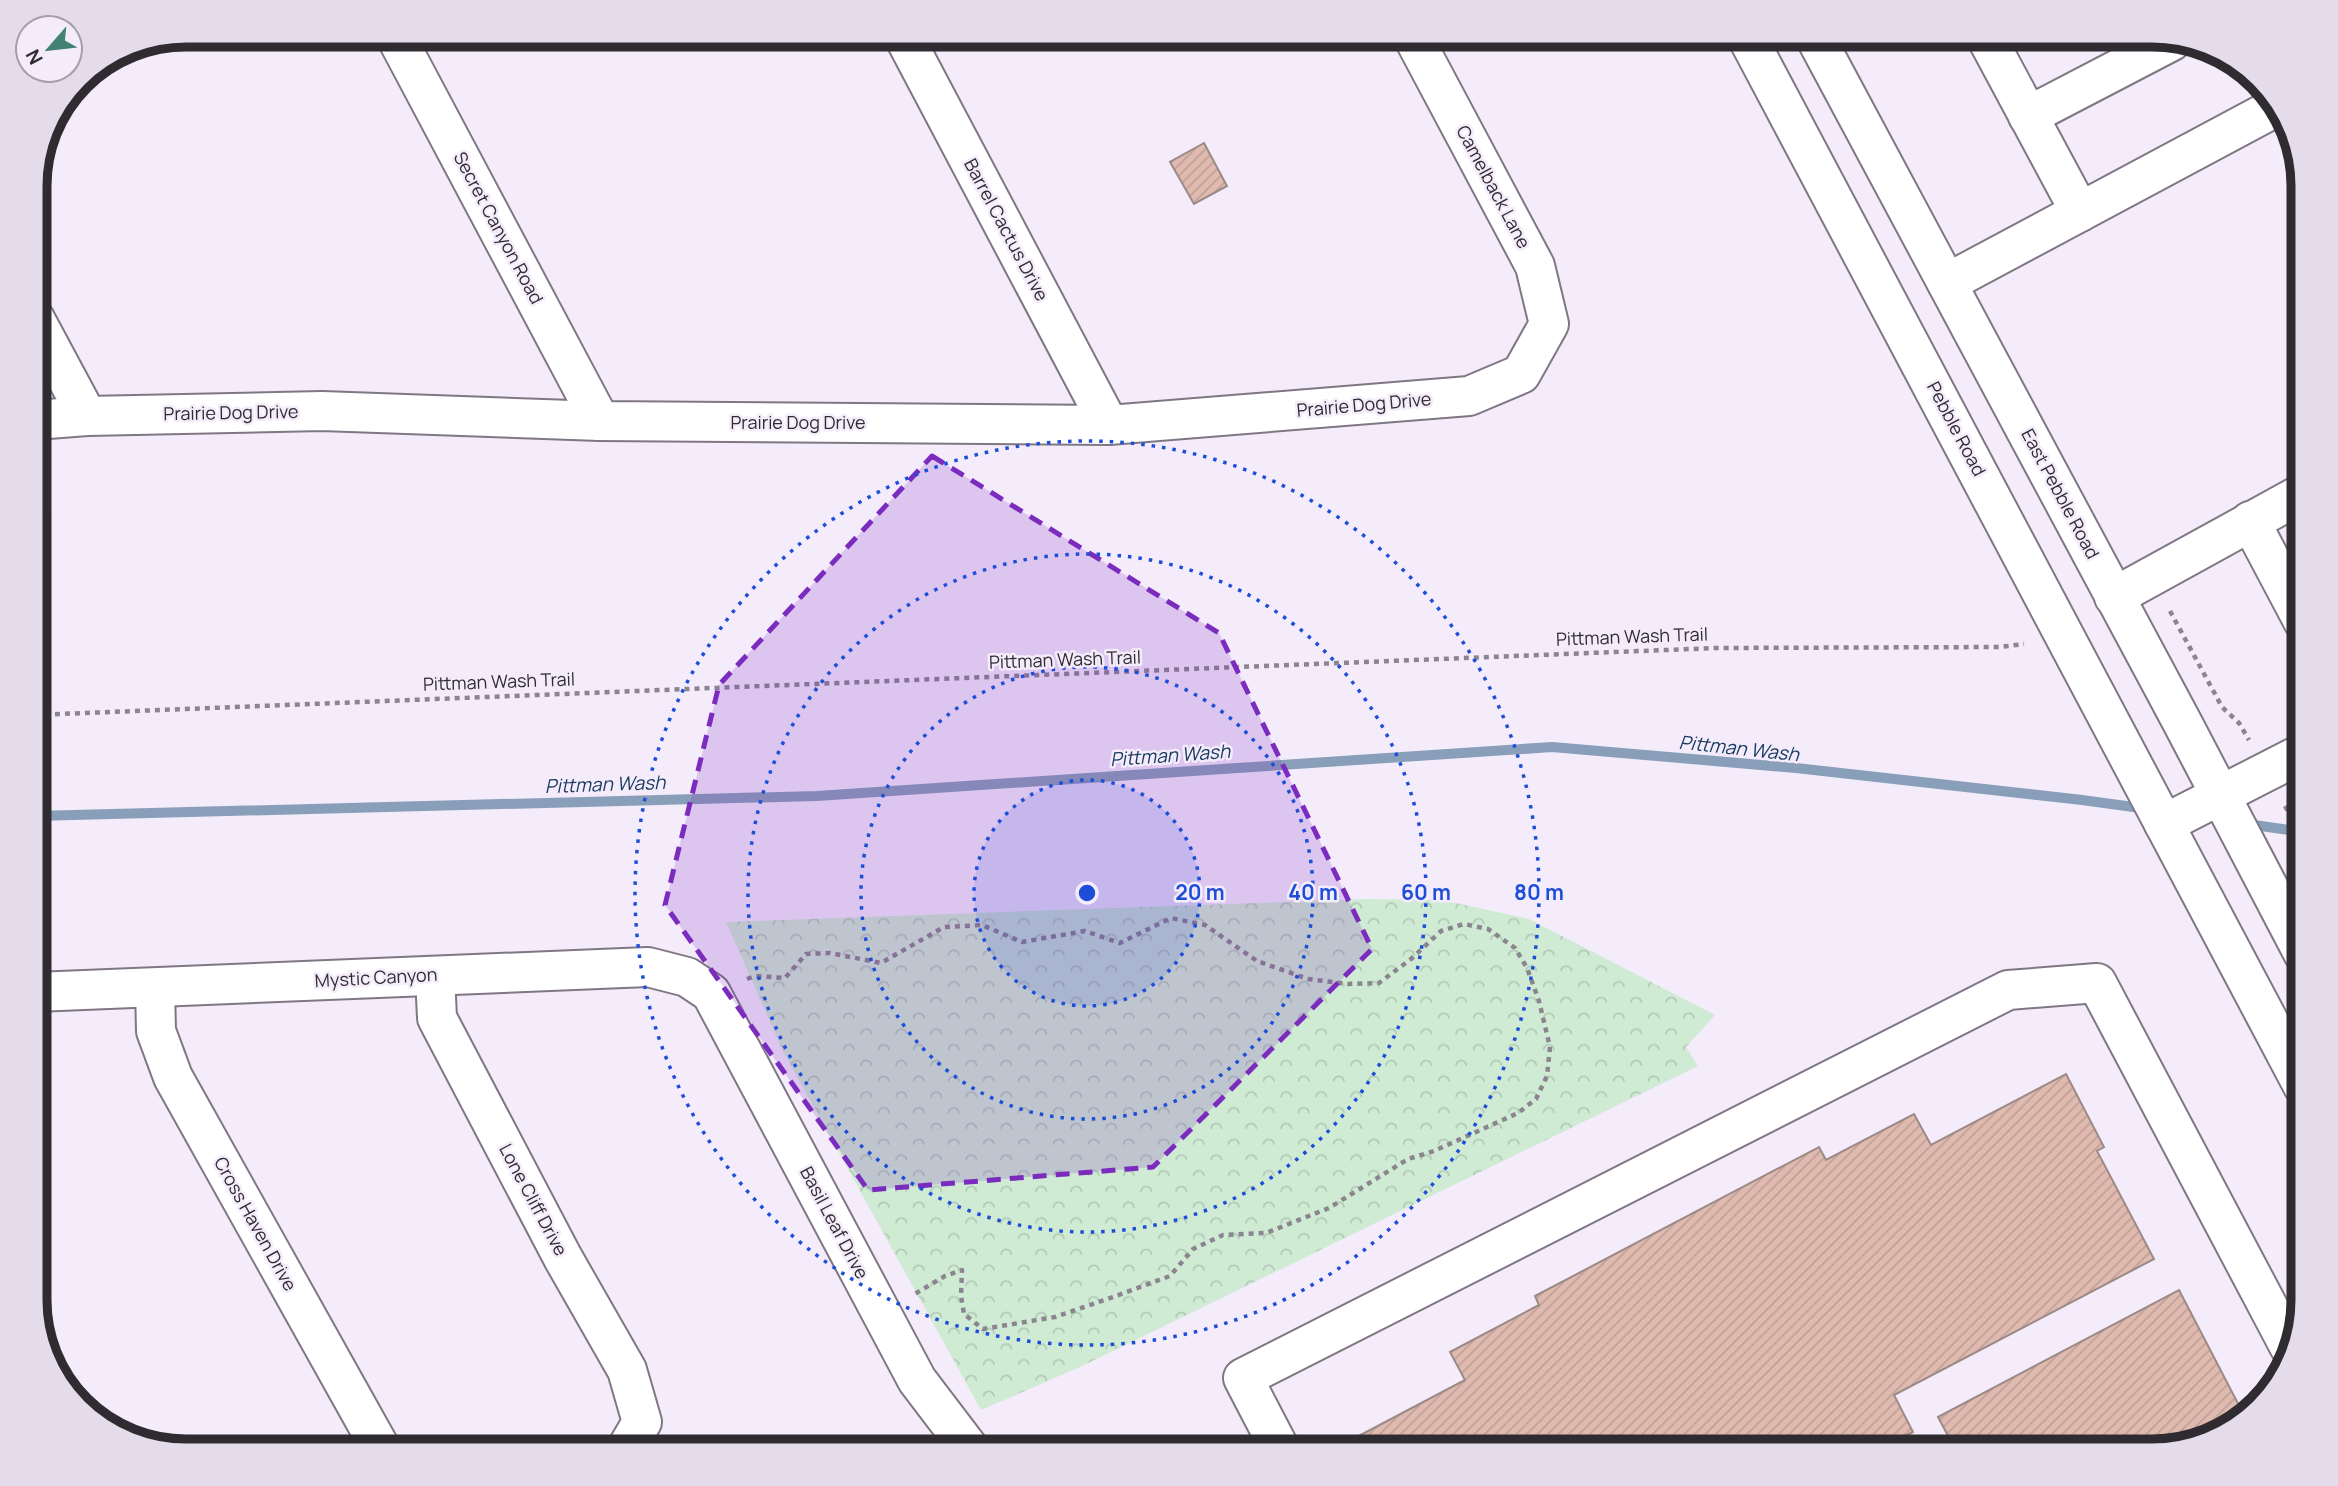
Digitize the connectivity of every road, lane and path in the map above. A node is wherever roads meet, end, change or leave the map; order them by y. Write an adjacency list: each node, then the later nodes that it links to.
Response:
1 (401, 47): 16 (street, Secret Canyon Road)
2 (909, 47): 17 (street, Barrel Cactus Drive)
3 (1418, 47): 13 (street, Camelback Lane)
4 (1752, 47): 28 (street, Pebble Road)
5 (1820, 47): 11 (street, East Pebble Road)
6 (1991, 47): 9 (street)
7 (2160, 47): 9 (street)
8 (2268, 111): 10 (street)
9 (2028, 116): 10 (street)
10 (2080, 212): 11 (street)
11 (1947, 283): 21 (street, East Pebble Road)
12 (48, 343): 14 (street)
13 (1538, 344): 17 (street, Prairie Dog Drive)
14 (87, 416): 15 (street, Prairie Dog Drive); 16 (street, Prairie Dog Drive)
15 (48, 419)
16 (600, 421): 17 (street, Prairie Dog Drive)
17 (1109, 425)
18 (2291, 499): 19 (street)
19 (2250, 521): 20 (street); 22 (street)
20 (2151, 576): 21 (street); 25 (path)
21 (2114, 597): 27 (street, East Pebble Road)
22 (2291, 598)
23 (2019, 634): 24 (path, Pittman Wash Trail)
24 (48, 714)
25 (2252, 746)
26 (2291, 759): 27 (street)
27 (2221, 796): 28 (street); 29 (street, East Pebble Road)
28 (2164, 824): 34 (street)
29 (2291, 930)
30 (435, 976): 31 (street, Mystic Canyon); 33 (street, Mystic Canyon); 37 (street, Lone Cliff Drive)
31 (155, 988): 32 (street, Mystic Canyon); 38 (street, Cross Haven Drive)
32 (48, 992)
33 (711, 993): 35 (street, Basil Leaf Drive); 35 (path)
34 (2291, 1063)
35 (882, 1312): 39 (street, Basil Leaf Drive)
36 (2285, 1339): 40 (street)
37 (633, 1436)
38 (375, 1439)
39 (959, 1439)
40 (1275, 1439)

